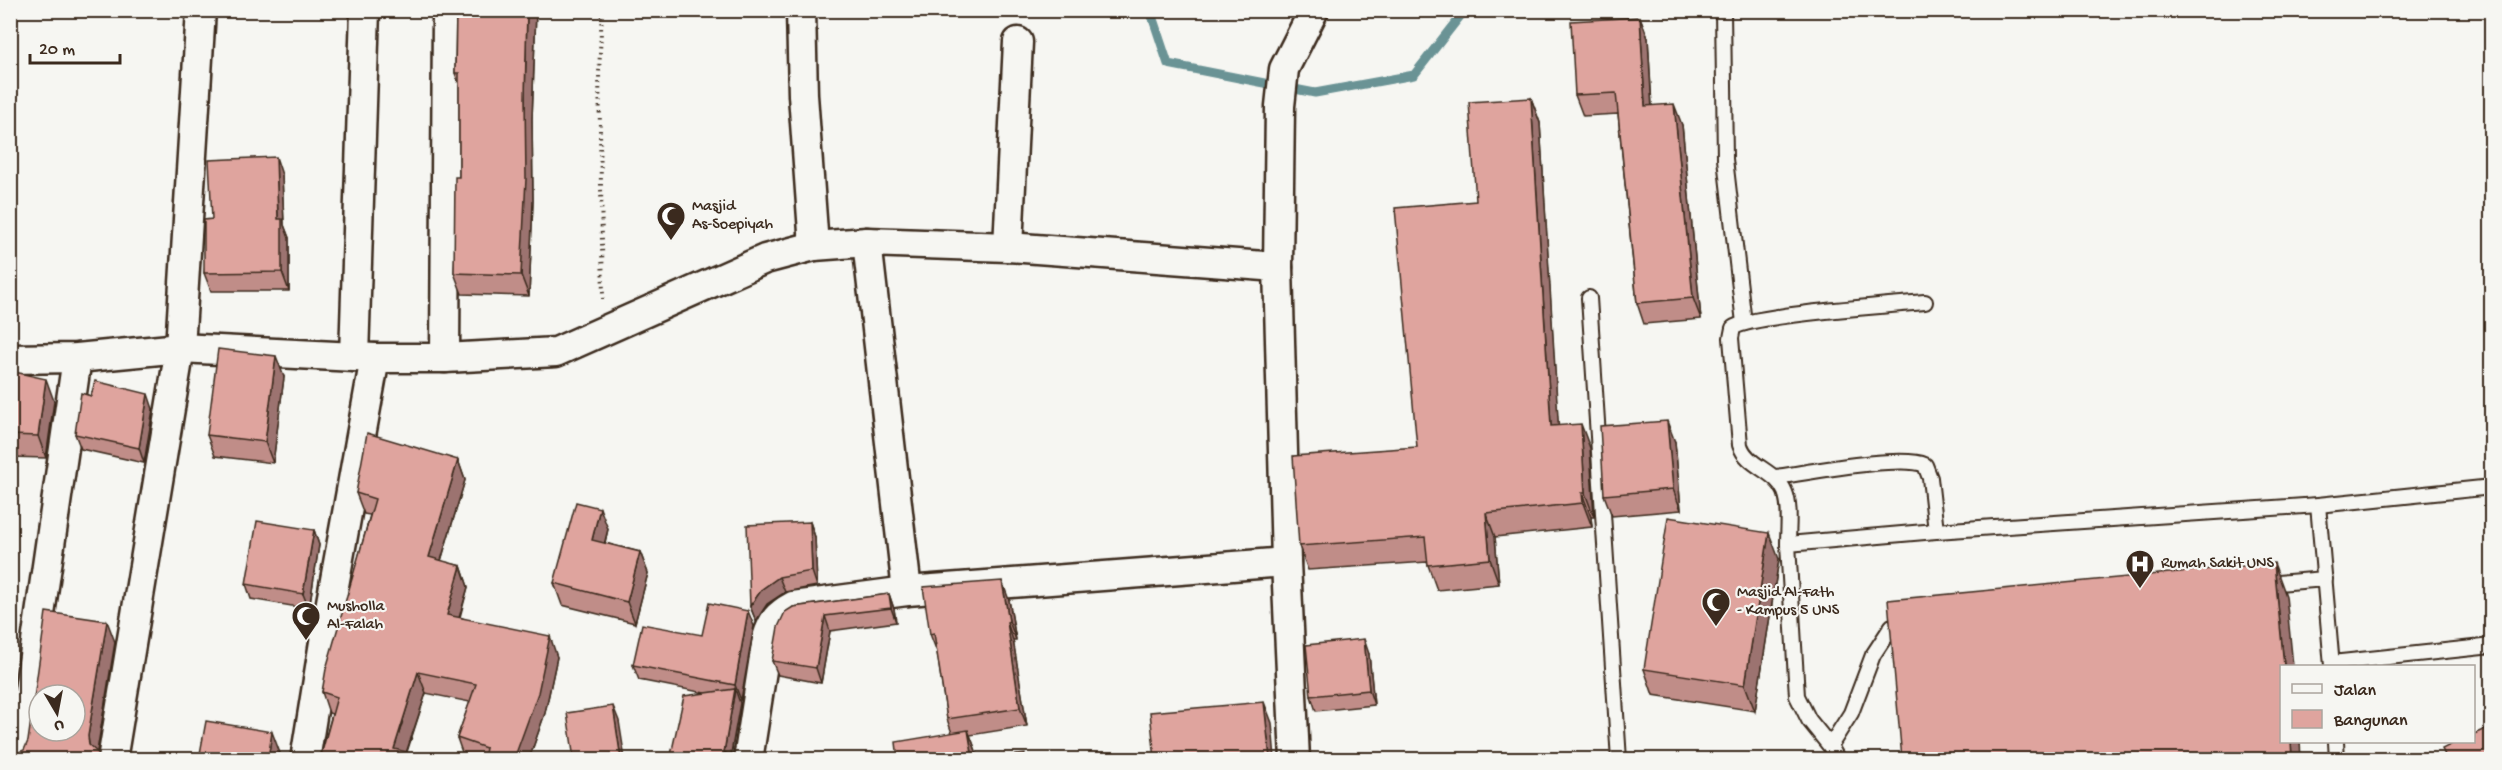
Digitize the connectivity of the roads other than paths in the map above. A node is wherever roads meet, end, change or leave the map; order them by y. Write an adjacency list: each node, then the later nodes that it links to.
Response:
1 (201, 10): 15 (street)
2 (365, 10): 18 (street)
3 (447, 10): 19 (street)
4 (801, 10): 9 (street)
5 (1314, 10): 11 (street)
6 (1723, 10): 14 (lane)
7 (1018, 42): 10 (street)
8 (867, 242): 9 (street); 10 (street); 28 (street)
9 (814, 246): 19 (street)
10 (1008, 247): 11 (street)
11 (1278, 267): 25 (street)
12 (1589, 298): 39 (lane)
13 (1925, 302): 14 (lane)
14 (1744, 323): 20 (lane)
15 (180, 348): 17 (street); 18 (street); 35 (street)
16 (10, 358): 17 (street)
17 (77, 358): 34 (street)
18 (365, 358): 19 (street); 36 (street)
19 (445, 358)
20 (1776, 477): 23 (lane); 24 (lane)
21 (2492, 487): 22 (lane)
22 (2318, 506): 23 (lane); 26 (lane)
23 (1936, 531): 24 (lane)
24 (1788, 544): 33 (lane)
25 (1286, 562): 28 (street); 38 (street)
26 (2325, 579): 27 (lane); 31 (lane)
27 (2255, 585)
28 (907, 591): 37 (street)
29 (1922, 619): 33 (lane)
30 (2492, 646): 31 (lane)
31 (2332, 665)
32 (2336, 743): 41 (lane)
33 (1830, 746): 40 (lane)
34 (19, 759)
35 (112, 759)
36 (305, 759)
37 (748, 759)
38 (1295, 759)
39 (1619, 759)
40 (1838, 759)
41 (2337, 759)

